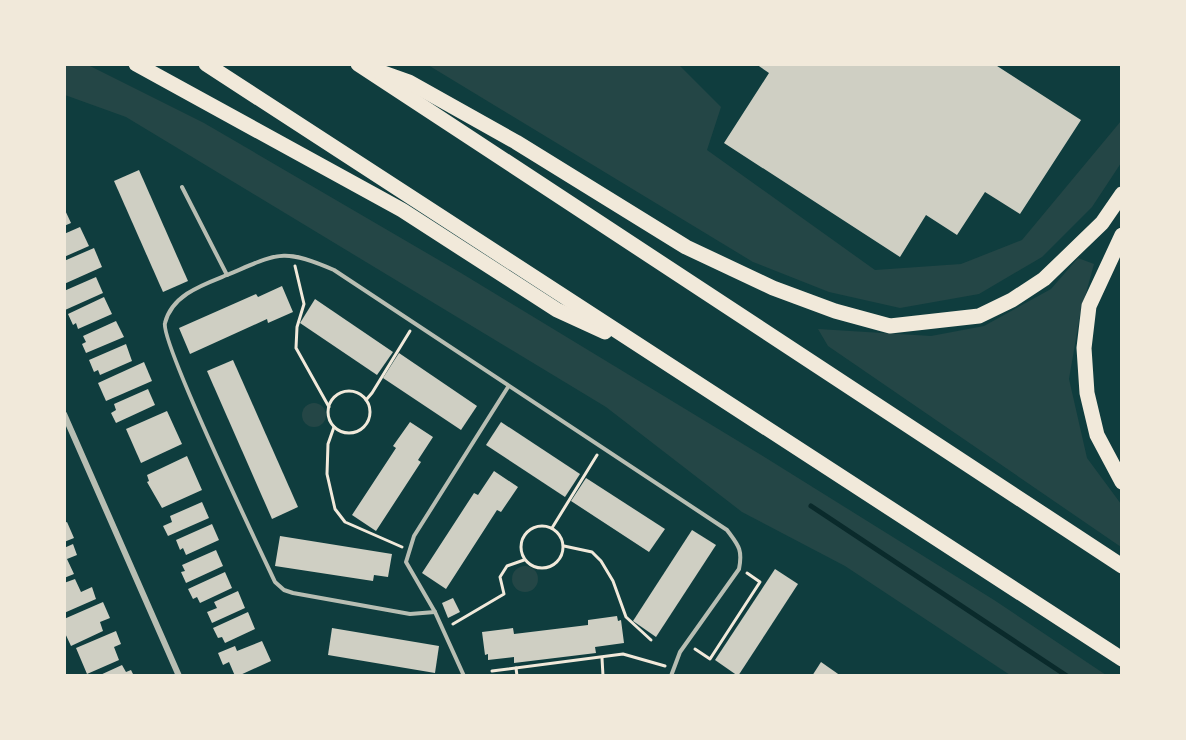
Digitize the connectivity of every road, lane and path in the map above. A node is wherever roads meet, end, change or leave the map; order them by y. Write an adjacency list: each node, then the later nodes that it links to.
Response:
1 (136, 64): 10 (highway)
2 (206, 64): 10 (highway)
3 (359, 64): 5 (highway); 22 (highway)
4 (182, 187): 8 (lane)
5 (1122, 194)
6 (1122, 235): 17 (highway)
7 (293, 256): 8 (lane); 9 (lane); 13 (path)
8 (227, 275): 24 (lane)
9 (413, 324): 11 (lane); 12 (path)
10 (650, 352): 29 (highway)
11 (508, 387): 16 (lane); 20 (lane)
12 (366, 400): 13 (path); 15 (path)
13 (329, 407): 15 (path)
14 (64, 414): 33 (street)
15 (334, 428): 20 (path)
16 (601, 448): 18 (path); 23 (lane)
17 (1122, 482)
18 (552, 528): 19 (path); 21 (path)
19 (564, 546): 21 (path); 26 (path)
20 (410, 550): 24 (lane)
21 (524, 560): 25 (path)
22 (1122, 566)
23 (739, 568): 27 (lane); 27 (path)
24 (435, 612): 25 (lane)
25 (443, 629): 34 (lane)
26 (651, 640)
27 (687, 642): 31 (lane)
28 (602, 658): 30 (path); 31 (path); 36 (path)
29 (1122, 659)
30 (516, 668): 32 (path); 35 (path)
31 (673, 669): 37 (lane)
32 (492, 671)
33 (179, 675)
34 (464, 675)
35 (517, 675)
36 (603, 675)
37 (671, 675)

